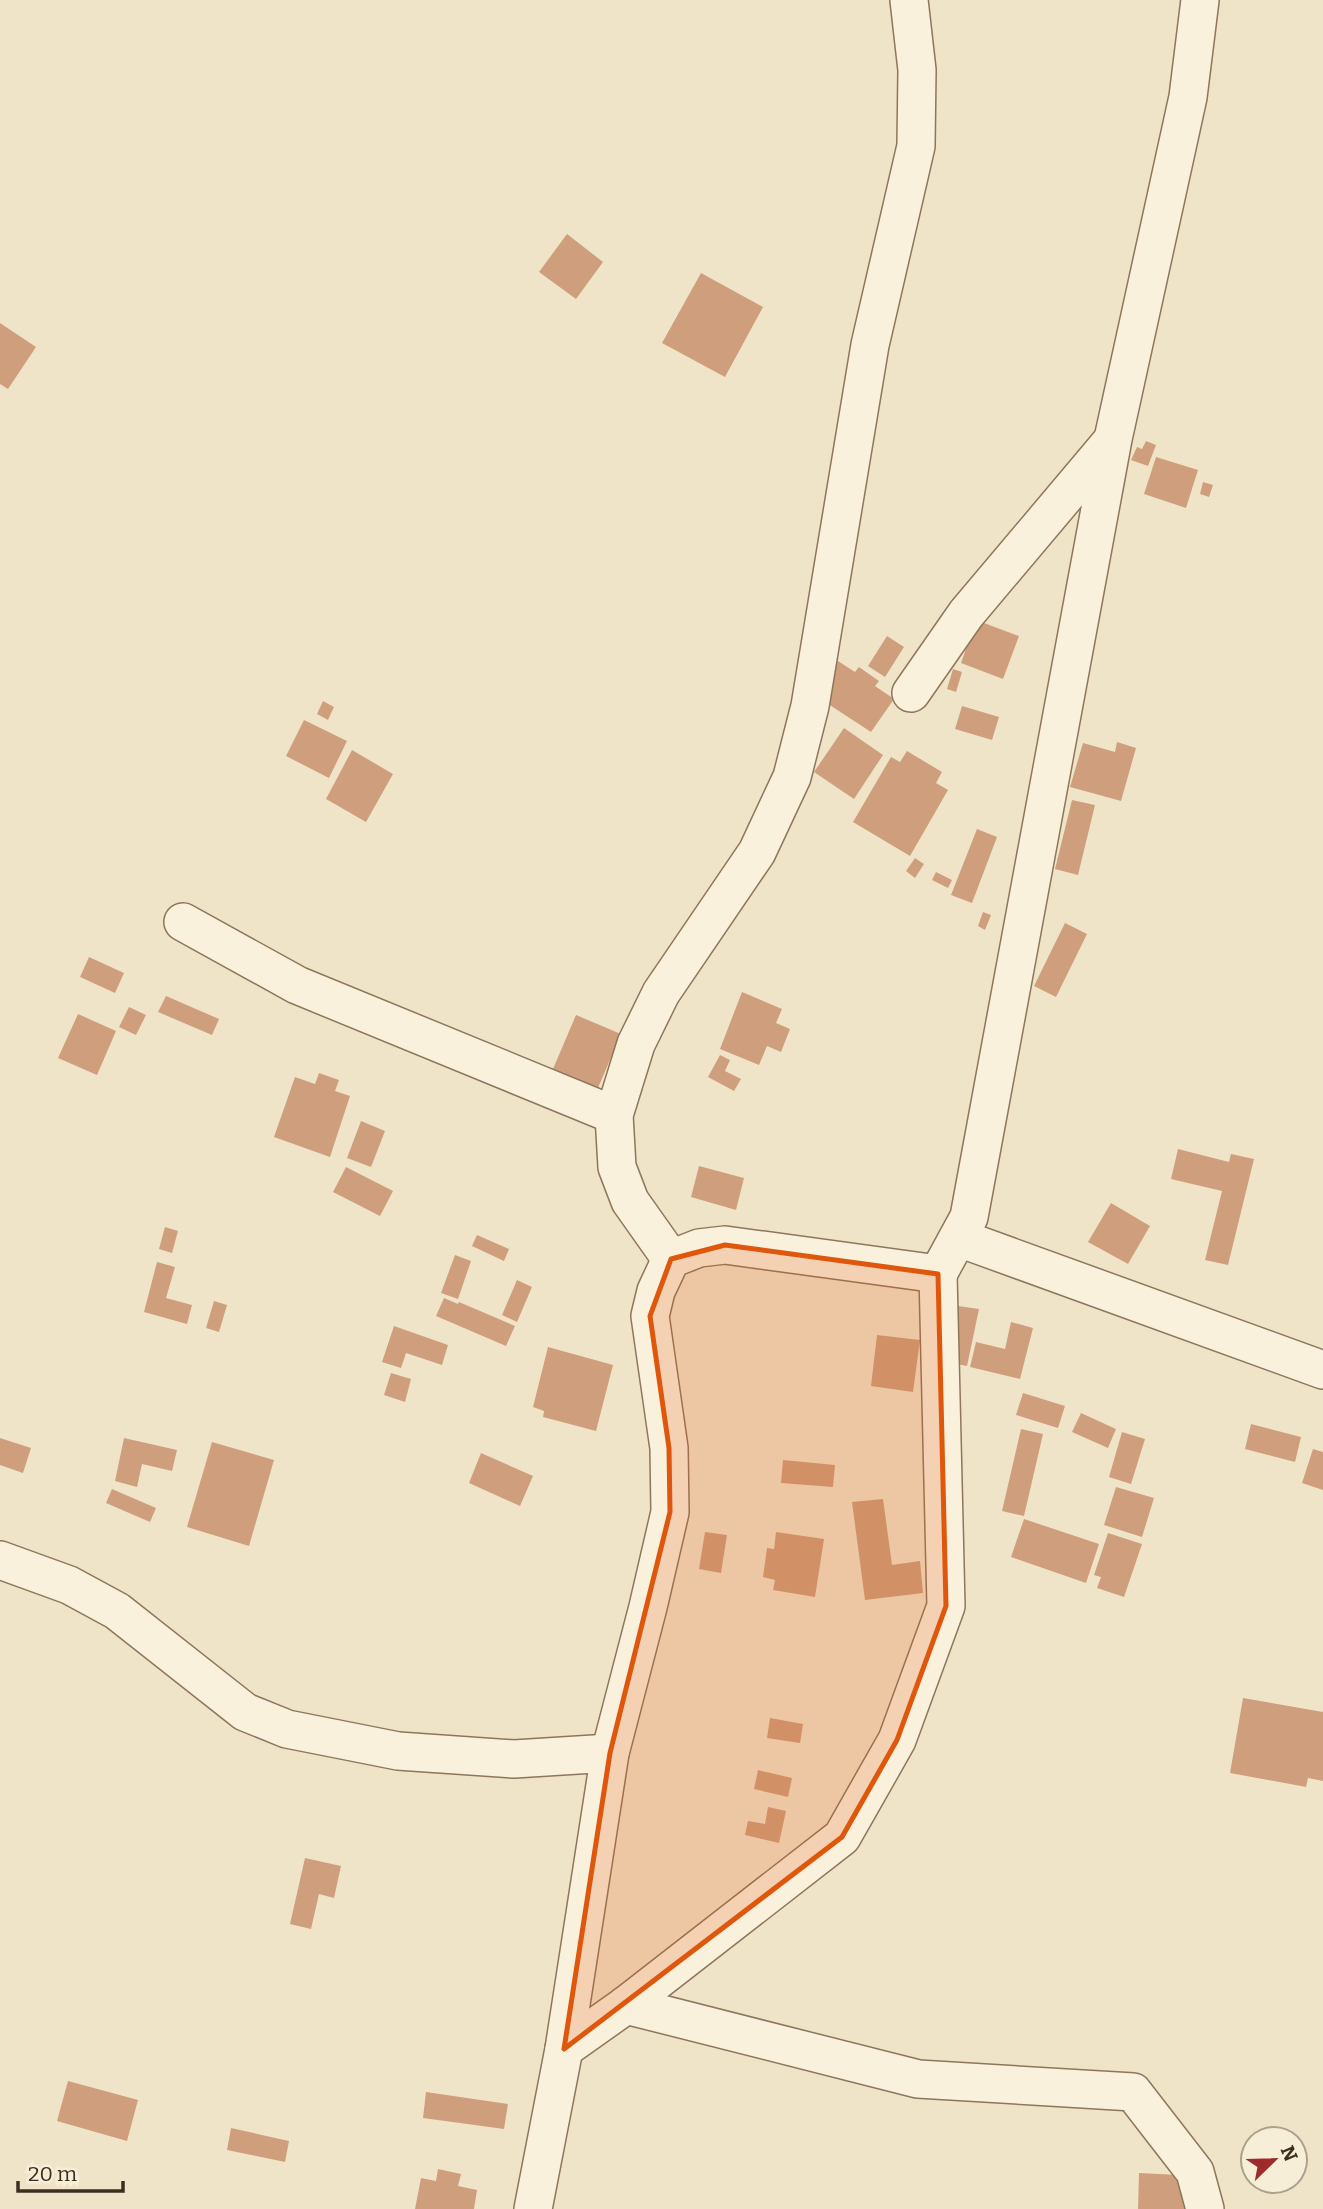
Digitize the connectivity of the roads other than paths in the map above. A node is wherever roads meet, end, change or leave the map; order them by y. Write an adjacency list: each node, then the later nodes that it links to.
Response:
1 (909, 0): 6 (street)
2 (1199, 0): 3 (street)
3 (1113, 439): 4 (street); 7 (street)
4 (911, 693)
5 (183, 922): 6 (street)
6 (614, 1115): 8 (street)
7 (959, 1238): 9 (street); 10 (street)
8 (671, 1259): 9 (street); 12 (street)
9 (938, 1274): 13 (street)
10 (1323, 1370)
11 (0, 1560): 12 (street)
12 (610, 1754): 14 (street)
13 (626, 2005): 14 (street); 16 (street)
14 (564, 2049): 15 (street)
15 (533, 2209)
16 (1205, 2209)

